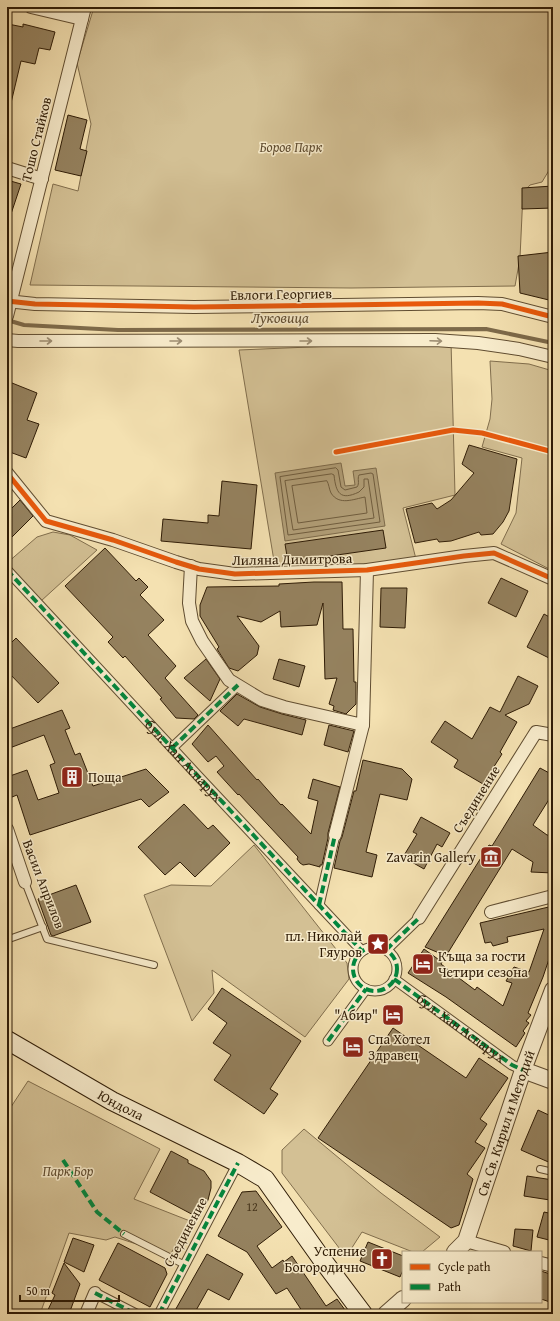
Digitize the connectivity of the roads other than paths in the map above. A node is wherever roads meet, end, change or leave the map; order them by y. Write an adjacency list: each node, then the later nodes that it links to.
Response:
1 (31, 7): 3 (street)
2 (85, 7): 3 (street, Тошо Стайков)
3 (82, 19): 5 (street, Тошо Стайков)
4 (7, 168): 5 (street)
5 (42, 179): 6 (street, Тошо Стайков)
6 (9, 301): 7 (street, Тошо Стайков); 8 (street, Евлоги Георгиев)
7 (7, 316)
8 (553, 317)
9 (7, 340): 10 (street, one-way to 10)
10 (553, 357)
11 (7, 473): 12 (street, Лиляна Димитрова)
12 (191, 566): 14 (street, Лиляна Димитрова); 16 (street)
13 (7, 570): 19 (street, бул. Хан Аспарух)
14 (367, 570): 15 (street, Лиляна Димитрова); 17 (street)
15 (553, 579)
16 (238, 685): 17 (street); 19 (street)
17 (363, 725): 21 (street)
18 (553, 735): 26 (street, Съединение)
19 (172, 748): 24 (street, бул. Хан Аспарух)
20 (7, 829): 22 (street, Васил Априлов)
21 (335, 835): 24 (street)
22 (26, 882): 27 (lane, Васил Априлов)
23 (553, 896): 25 (street)
24 (319, 905): 30 (street, бул. Хан Аспарух)
25 (491, 912)
26 (419, 918): 29 (street, Съединение)
27 (42, 927): 28 (lane); 31 (lane, Васил Априлов)
28 (9, 939)
29 (386, 950): 30 (street); 32 (street)
30 (362, 951): 33 (street)
31 (154, 965)
32 (394, 979): 33 (street); 37 (street, бул. Хан Аспарух)
33 (366, 990): 36 (street)
34 (553, 990): 37 (street, Св. Св. Кирил и Методий)
35 (7, 1040): 39 (main road, Юндола)
36 (328, 1041)
37 (523, 1070): 38 (street, бул. Хан Аспарух); 43 (street, Св. Св. Кирил и Методий)
38 (553, 1081)
39 (238, 1163): 46 (street, Съединение); 53 (main road, Юндола)
40 (540, 1169): 41 (lane)
41 (553, 1172)
42 (124, 1234): 46 (lane)
43 (461, 1246): 44 (street)
44 (497, 1251)
45 (542, 1263): 47 (street)
46 (185, 1265): 52 (street, Съединение)
47 (553, 1266)
48 (95, 1293): 50 (street); 51 (street)
49 (402, 1300): 54 (street)
50 (86, 1314)
51 (136, 1314)
52 (159, 1314)
53 (363, 1314)
54 (386, 1314)

